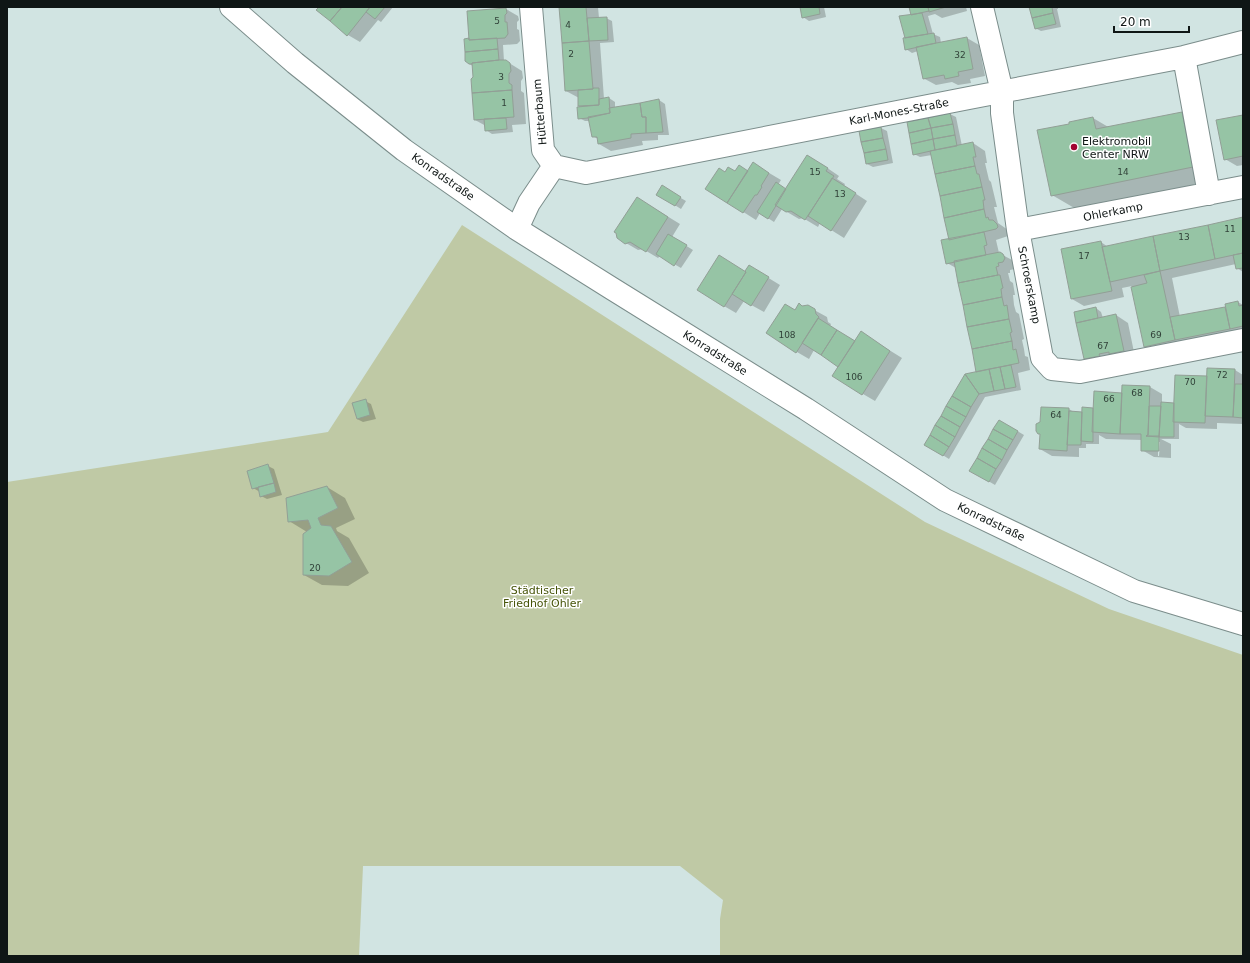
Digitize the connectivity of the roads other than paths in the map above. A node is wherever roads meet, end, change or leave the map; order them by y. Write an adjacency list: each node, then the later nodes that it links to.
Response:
1 (231, 7): 10 (street, Konradstraße)
2 (531, 7): 7 (street, Hütterbaum)
3 (982, 7): 6 (street, Schroerskamp)
4 (1243, 42): 5 (street, Karl-Mones-Straße)
5 (1184, 57): 6 (street, Karl-Mones-Straße); 9 (street)
6 (1002, 92): 7 (street, Karl-Mones-Straße); 11 (street, Schroerskamp)
7 (554, 166): 10 (street)
8 (1243, 187): 9 (street, Ohlerkamp)
9 (1209, 194): 11 (street, Ohlerkamp)
10 (518, 229): 13 (street, Konradstraße)
11 (1018, 230): 12 (street, Schroerskamp)
12 (1243, 340)
13 (1243, 624)

